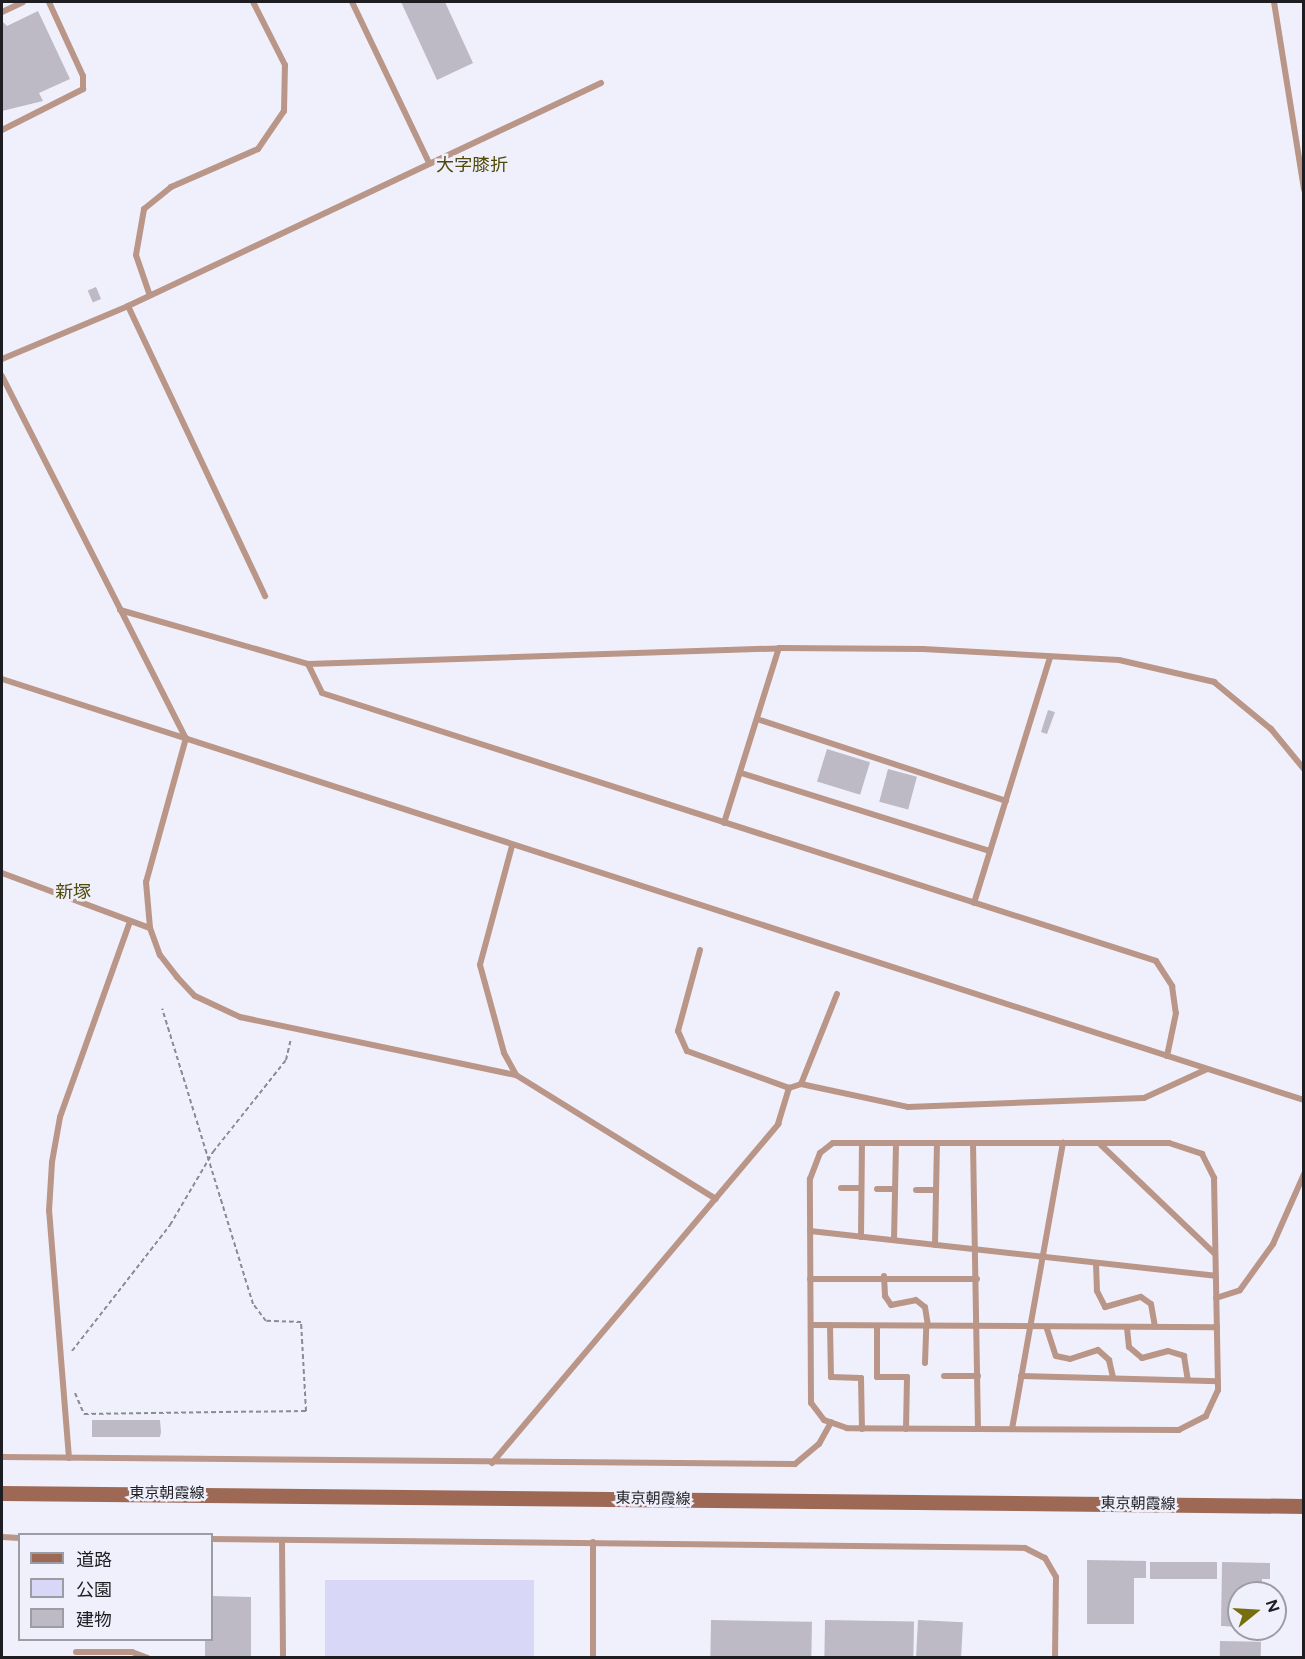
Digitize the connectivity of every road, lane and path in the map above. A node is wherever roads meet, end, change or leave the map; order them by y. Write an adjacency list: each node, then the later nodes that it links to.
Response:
1 (23, 2): 6 (lane)
2 (49, 2): 8 (lane)
3 (253, 2): 11 (lane)
4 (352, 2): 9 (lane)
5 (1274, 2): 10 (lane)
6 (2, 12)
7 (601, 83): 9 (lane)
8 (2, 130)
9 (429, 163): 11 (lane)
10 (1304, 190)
11 (149, 293): 12 (lane)
12 (128, 306): 13 (lane); 15 (lane)
13 (2, 359)
14 (2, 376): 16 (lane)
15 (265, 596)
16 (120, 610): 19 (lane); 22 (lane)
17 (779, 648): 18 (lane); 19 (lane); 21 (lane)
18 (1050, 657): 23 (lane); 25 (lane)
19 (308, 664): 26 (lane)
20 (2, 679): 22 (lane)
21 (760, 720): 24 (lane); 25 (lane)
22 (186, 738): 27 (lane); 32 (lane)
23 (1304, 769)
24 (741, 772): 26 (lane); 28 (lane)
25 (1006, 801): 28 (lane)
26 (724, 823): 30 (lane)
27 (512, 846): 37 (lane); 39 (lane)
28 (990, 851): 30 (lane)
29 (2, 873): 31 (lane)
30 (974, 903): 37 (lane)
31 (130, 921): 32 (lane); 82 (lane)
32 (150, 928): 36 (lane)
33 (700, 950): 41 (lane)
34 (837, 994): 40 (lane)
35 (162, 1009): 49 (path)
36 (293, 1030): 39 (lane); 49 (path)
37 (1167, 1056): 38 (lane)
38 (1207, 1069): 40 (lane); 42 (lane)
39 (516, 1075): 57 (lane)
40 (801, 1084): 41 (lane)
41 (789, 1088): 57 (lane)
42 (1304, 1100)
43 (862, 1143): 44 (lane); 52 (lane); 58 (lane)
44 (896, 1143): 45 (lane); 54 (lane)
45 (937, 1143): 46 (lane); 56 (lane)
46 (973, 1143): 47 (lane); 62 (lane)
47 (1063, 1143): 48 (lane); 64 (lane)
48 (1099, 1143): 63 (lane); 63 (lane)
49 (208, 1161): 82 (path); 82 (path)
50 (1304, 1174): 70 (lane)
51 (841, 1188): 52 (lane)
52 (861, 1188): 59 (lane)
53 (877, 1189): 54 (lane)
54 (895, 1190): 60 (lane)
55 (916, 1190): 56 (lane)
56 (936, 1190): 61 (lane)
57 (716, 1199): 96 (lane)
58 (810, 1231): 59 (lane); 68 (lane)
59 (861, 1237): 60 (lane)
60 (894, 1240): 61 (lane)
61 (934, 1245): 62 (lane)
62 (977, 1250): 64 (lane); 69 (lane)
63 (1215, 1254): 67 (lane)
64 (1042, 1257): 65 (lane); 79 (lane)
65 (1096, 1263): 67 (lane); 78 (lane)
66 (884, 1276): 68 (lane); 69 (lane); 74 (lane)
67 (1216, 1276): 70 (lane)
68 (810, 1279): 71 (lane)
69 (977, 1279): 75 (lane)
70 (1216, 1298): 76 (lane)
71 (811, 1325): 72 (lane); 89 (lane)
72 (830, 1325): 73 (lane); 90 (lane)
73 (877, 1326): 74 (lane); 91 (lane)
74 (927, 1326): 75 (lane); 81 (lane)
75 (977, 1327): 79 (lane); 84 (lane)
76 (1217, 1327): 78 (lane); 88 (lane)
77 (1127, 1328): 78 (lane); 80 (lane); 87 (lane)
78 (1155, 1328)
79 (1029, 1329): 80 (lane); 85 (lane)
80 (1047, 1329): 86 (lane)
81 (926, 1363)
82 (62, 1364): 95 (lane)
83 (944, 1376): 84 (lane)
84 (978, 1376): 92 (lane)
85 (1021, 1376): 86 (lane); 93 (lane)
86 (1113, 1378): 87 (lane)
87 (1188, 1380): 88 (lane)
88 (1218, 1381): 93 (lane)
89 (831, 1422): 90 (lane); 96 (lane)
90 (862, 1429): 91 (lane)
91 (906, 1429): 92 (lane)
92 (978, 1429): 93 (lane)
93 (1012, 1429)
94 (2, 1457): 95 (lane)
95 (69, 1458): 96 (lane)
96 (492, 1463)
97 (2, 1493): 98 (main road, 東京朝霞線)
98 (1304, 1506)
99 (2, 1538): 100 (lane)
100 (18, 1538)
101 (213, 1539): 102 (lane)
102 (282, 1540): 103 (lane); 106 (lane)
103 (593, 1542): 107 (lane); 108 (lane)
104 (76, 1652): 105 (lane)
105 (148, 1658)
106 (283, 1658)
107 (593, 1658)
108 (1055, 1658)

